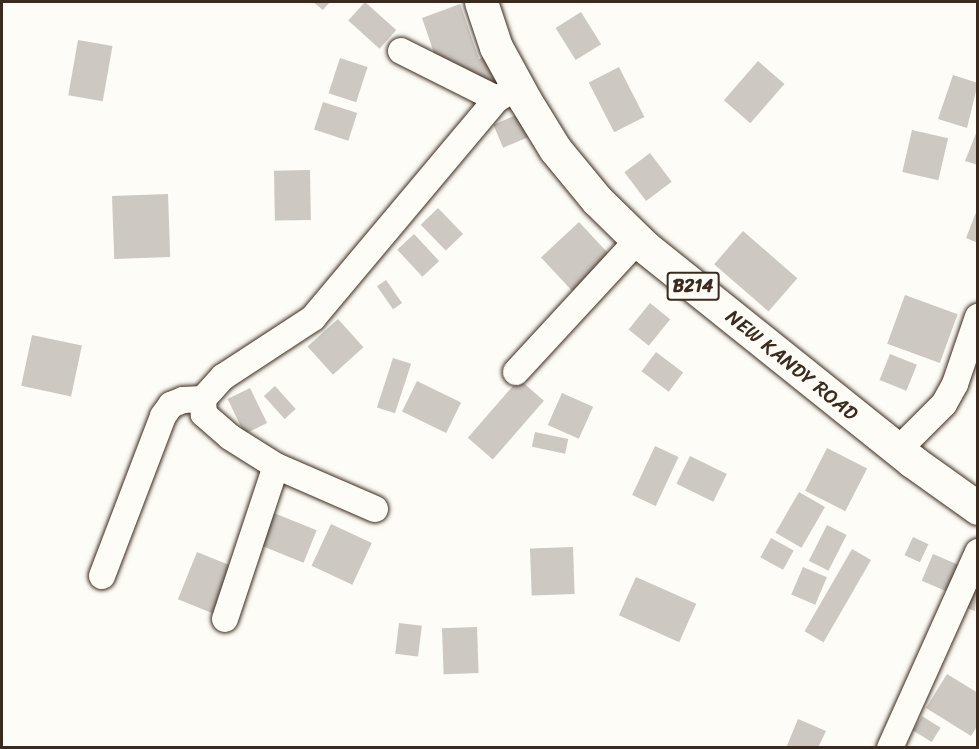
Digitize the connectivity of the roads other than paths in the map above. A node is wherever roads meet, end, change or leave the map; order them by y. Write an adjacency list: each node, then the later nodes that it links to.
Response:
1 (481, 2): 3 (main road, NEW KANDY ROAD / B214)
2 (401, 51): 3 (street)
3 (507, 93): 4 (main road, NEW KANDY ROAD / B214); 7 (street)
4 (638, 240): 6 (street); 8 (main road, NEW KANDY ROAD / B214)
5 (978, 317): 8 (street)
6 (516, 372)
7 (202, 399): 9 (street); 13 (street)
8 (898, 450): 10 (main road, NEW KANDY ROAD / B214)
9 (276, 466): 11 (street); 14 (street)
10 (978, 508)
11 (375, 509)
12 (978, 552): 15 (street)
13 (102, 576)
14 (225, 619)
15 (890, 747)

